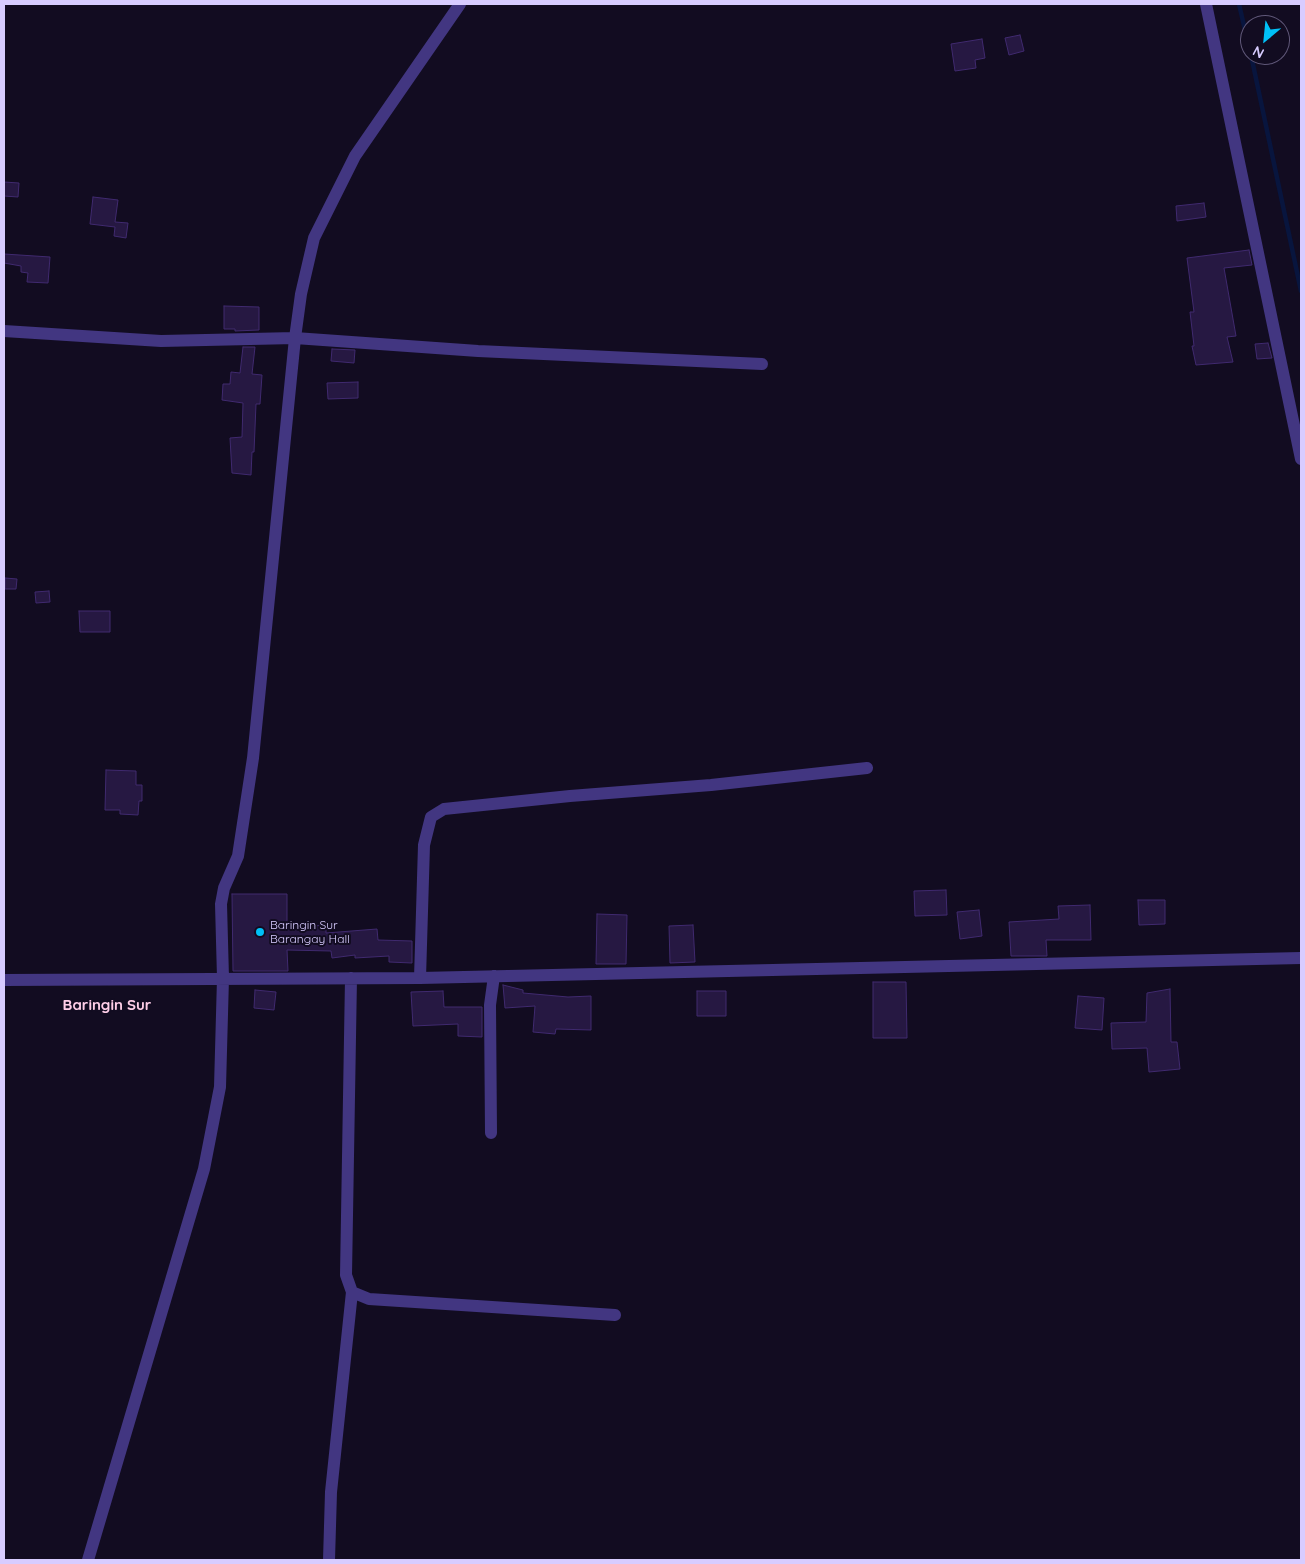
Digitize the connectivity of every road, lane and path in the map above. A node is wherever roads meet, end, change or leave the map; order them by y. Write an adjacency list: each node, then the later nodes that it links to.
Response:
1 (460, 4): 4 (street)
2 (1206, 4): 6 (street)
3 (4, 331): 4 (street)
4 (295, 338): 5 (street); 10 (street)
5 (762, 364)
6 (1301, 458)
7 (867, 768): 12 (street)
8 (1301, 958): 9 (street)
9 (494, 976): 12 (street); 14 (street)
10 (223, 978): 11 (street); 13 (street); 17 (street)
11 (351, 978): 12 (street); 15 (street)
12 (420, 978)
13 (4, 980)
14 (491, 1133)
15 (352, 1292): 16 (street); 18 (street)
16 (615, 1315)
17 (88, 1560)
18 (329, 1560)

